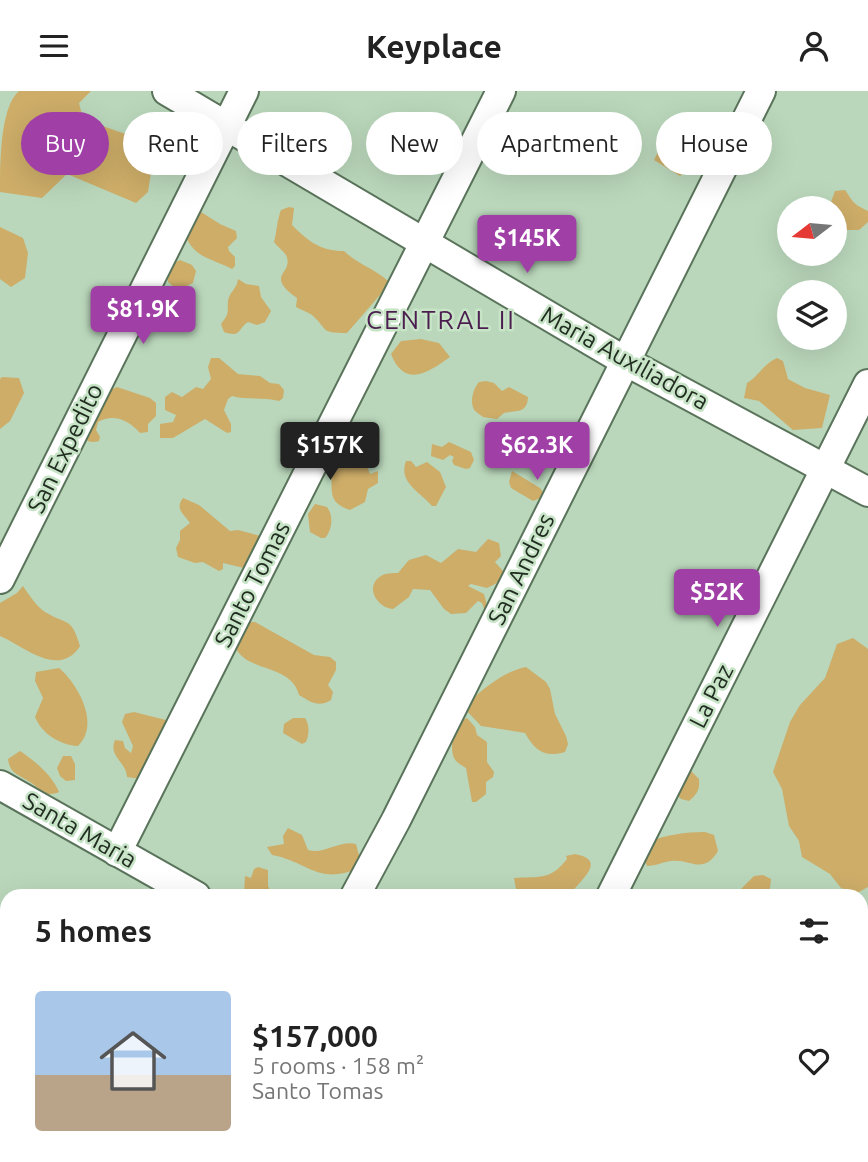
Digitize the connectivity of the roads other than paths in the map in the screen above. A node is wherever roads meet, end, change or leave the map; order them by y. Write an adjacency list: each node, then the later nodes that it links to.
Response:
1 (167, 91): 5 (street, Maria Auxiliadora)
2 (244, 91): 5 (street, San Expedito)
3 (501, 91): 6 (street, Santo Tomas)
4 (761, 91): 7 (street, San Andres)
5 (226, 125): 6 (street, Maria Auxiliadora); 11 (street, San Expedito)
6 (424, 242): 7 (street, Maria Auxiliadora); 13 (street, Santo Tomas)
7 (625, 361): 9 (street, Maria Auxiliadora); 15 (street, San Andres)
8 (868, 384): 9 (street, La Paz)
9 (826, 467): 10 (street, Maria Auxiliadora); 16 (street, La Paz)
10 (868, 492)
11 (0, 579)
12 (0, 785): 13 (street, Santa Maria)
13 (117, 852): 14 (street, Santa Maria)
14 (183, 889)
15 (359, 889)
16 (615, 889)

